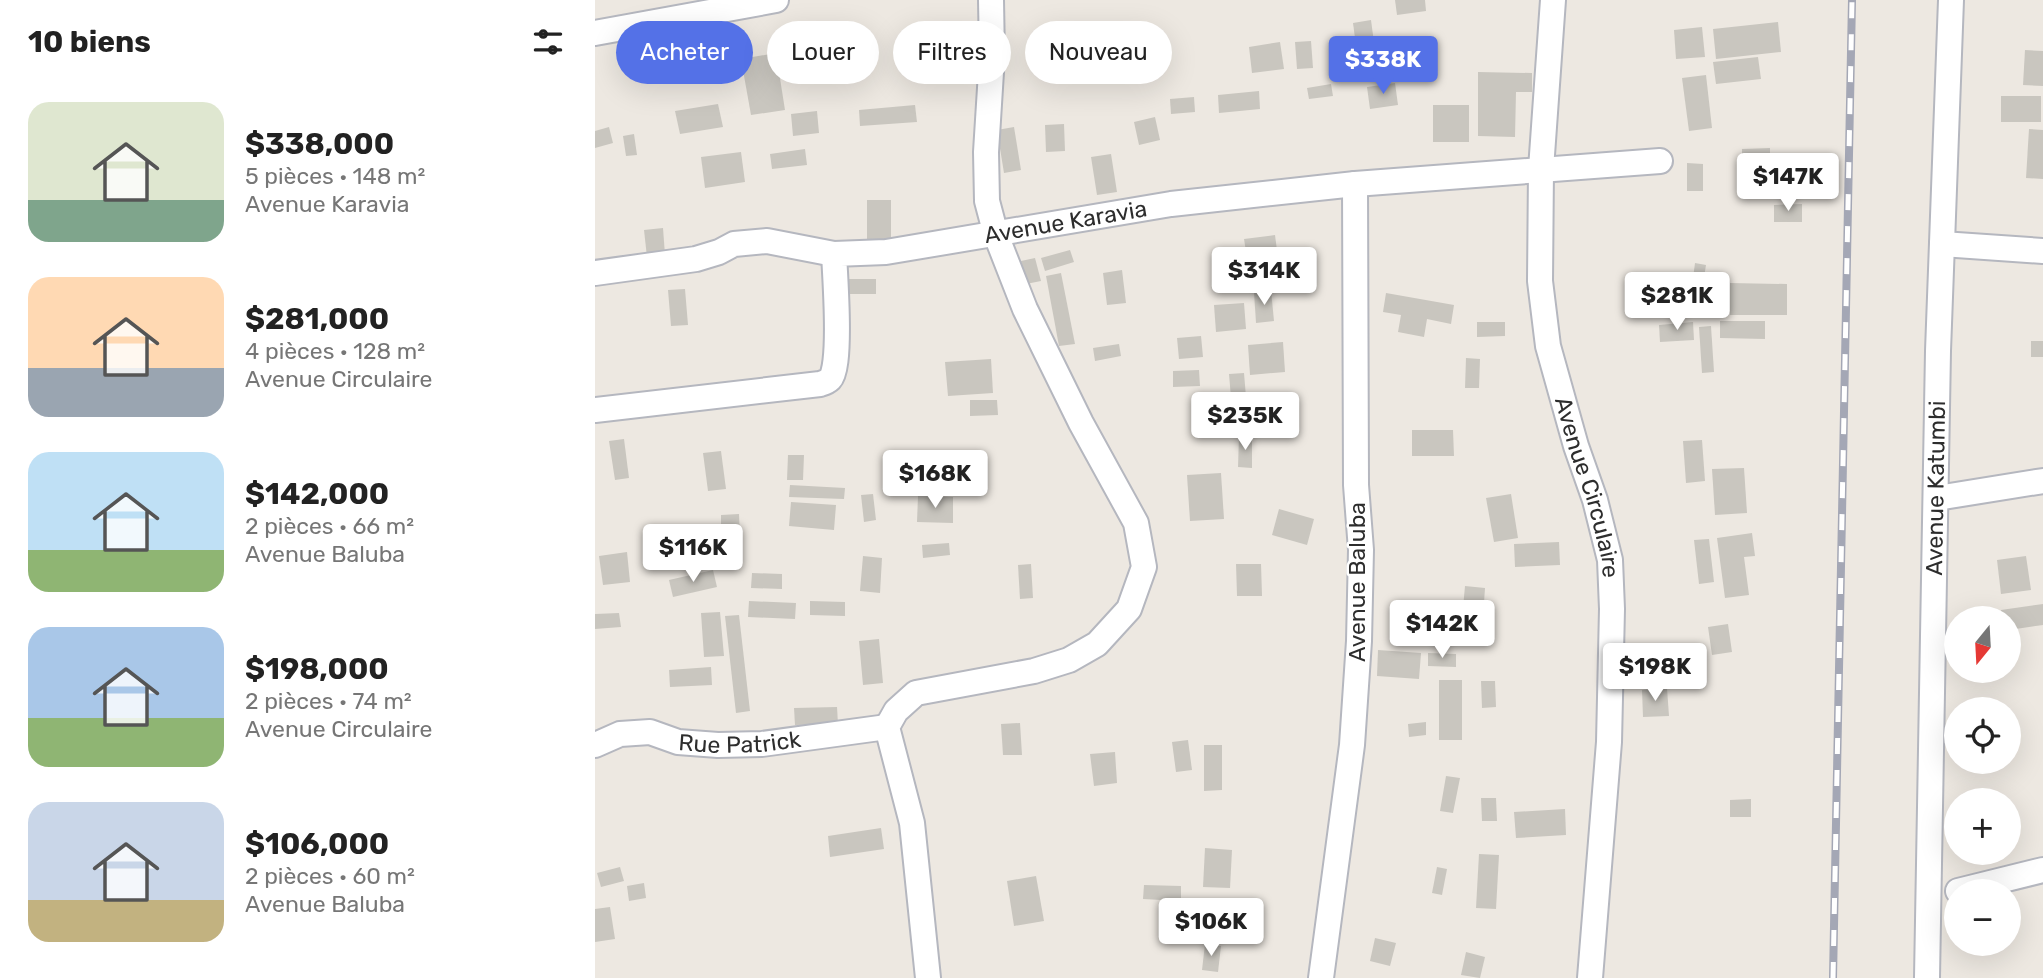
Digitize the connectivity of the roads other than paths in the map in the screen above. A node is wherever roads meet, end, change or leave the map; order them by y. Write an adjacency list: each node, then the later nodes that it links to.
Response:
1 (776, 0): 5 (street)
2 (992, 0): 9 (street)
3 (1553, 0): 7 (street, Avenue Circulaire)
4 (1951, 0): 10 (street, Avenue Katumbi)
5 (595, 33)
6 (1660, 161): 7 (street, Avenue Karavia)
7 (1541, 169): 8 (street, Avenue Karavia); 25 (street, Avenue Circulaire)
8 (1355, 184): 9 (street, Avenue Karavia); 24 (street, Avenue Baluba)
9 (996, 235): 12 (street, Avenue Karavia); 17 (street)
10 (1942, 244): 11 (street); 16 (street, Avenue Katumbi)
11 (2043, 251)
12 (834, 254): 13 (street, Avenue Karavia); 14 (street)
13 (595, 273)
14 (595, 410)
15 (2043, 481): 16 (street)
16 (1937, 498): 22 (street, Avenue Katumbi)
17 (887, 727): 18 (street, Rue Patrick); 23 (street)
18 (595, 745)
19 (2043, 870): 20 (street)
20 (2006, 879)
21 (1944, 894): 22 (street)
22 (1929, 898): 26 (street, Avenue Katumbi)
23 (928, 978)
24 (1321, 978)
25 (1590, 978)
26 (1927, 978)

